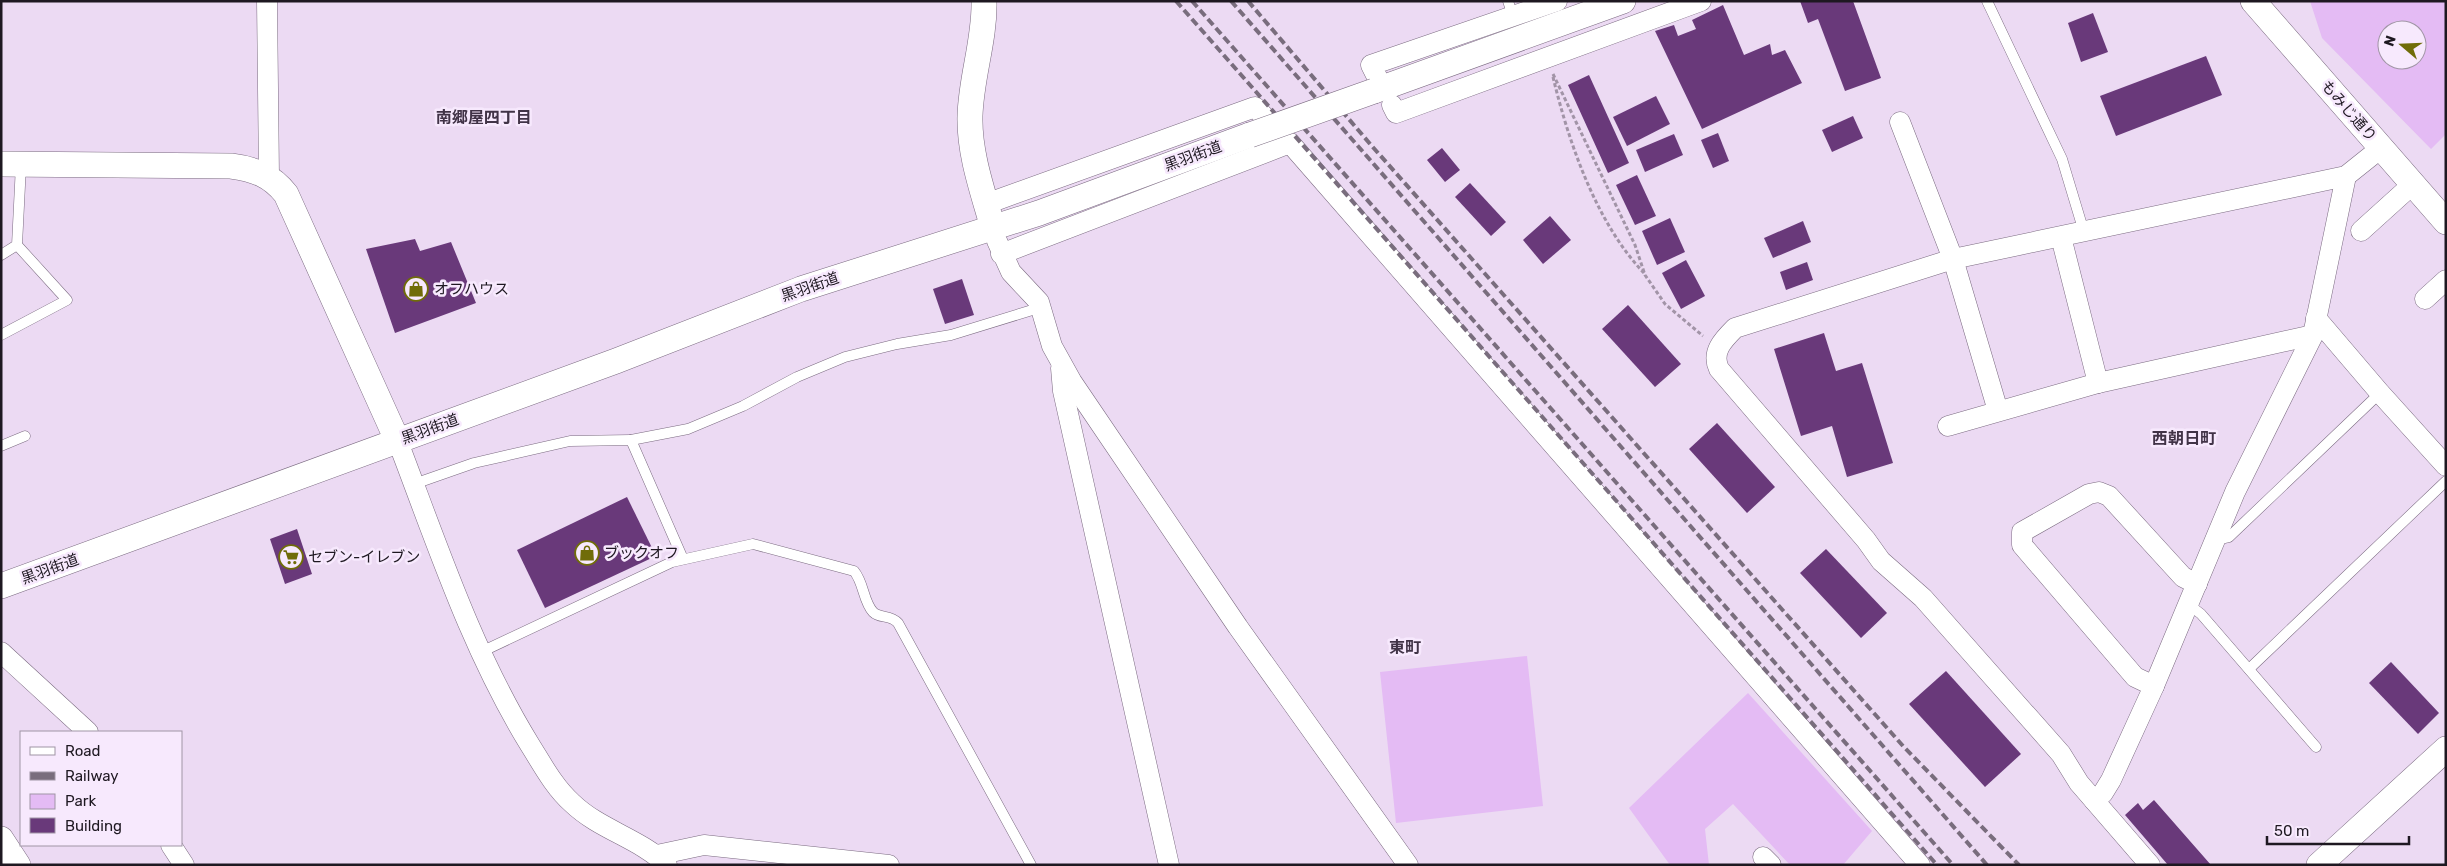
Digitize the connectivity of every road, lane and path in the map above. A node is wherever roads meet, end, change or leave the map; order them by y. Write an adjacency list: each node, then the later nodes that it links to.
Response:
1 (267, 1): 15 (street)
2 (984, 1): 17 (street)
3 (1557, 1): 8 (street)
4 (1623, 1): 9 (street, 黒羽街道)
5 (1701, 1): 9 (street)
6 (1987, 1): 21 (lane)
7 (2252, 1): 12 (street, もみじ通り)
8 (1510, 9): 9 (street)
9 (1381, 91): 19 (street, 黒羽街道, bridge)
10 (1900, 122): 26 (street)
11 (1290, 143): 17 (street); 24 (street); 68 (street)
12 (2381, 148): 14 (street); 16 (street, もみじ通り)
13 (11, 165): 15 (street); 23 (lane)
14 (2346, 176): 21 (street); 31 (street)
15 (269, 177): 41 (street)
16 (2413, 184): 18 (street, もみじ通り); 20 (street)
17 (986, 204): 19 (street)
18 (2446, 222)
19 (993, 228): 24 (street); 41 (street, 黒羽街道)
20 (2361, 231)
21 (2084, 232): 22 (street)
22 (2061, 236): 26 (street); 35 (street)
23 (18, 245): 25 (lane); 32 (lane)
24 (1001, 254): 30 (street)
25 (1, 255)
26 (1953, 259): 37 (street); 58 (street)
27 (1646, 275): 27 (path); 33 (path)
28 (2446, 280): 29 (street)
29 (2425, 299)
30 (1042, 307): 34 (street); 40 (lane)
31 (2314, 326): 35 (street); 36 (street); 46 (street)
32 (1, 335)
33 (1707, 339)
34 (1061, 364): 66 (street); 67 (street)
35 (2098, 383): 37 (street)
36 (2380, 393): 43 (street); 46 (lane)
37 (1998, 411): 38 (street)
38 (1948, 426)
39 (25, 436): 42 (lane)
40 (631, 440): 45 (lane); 47 (lane)
41 (398, 442): 45 (street); 49 (street, 黒羽街道)
42 (1, 446)
43 (2443, 457)
44 (2446, 481): 53 (lane)
45 (414, 484): 52 (street)
46 (2215, 540): 48 (street)
47 (683, 559): 52 (lane); 65 (lane)
48 (2197, 584): 50 (street); 54 (street)
49 (1, 586)
50 (2188, 604): 53 (lane); 54 (street)
51 (1, 652): 55 (street)
52 (480, 652): 61 (street)
53 (2249, 669): 56 (lane)
54 (2154, 686): 58 (street)
55 (87, 731)
56 (2316, 748)
57 (2446, 749): 70 (street)
58 (2094, 800): 69 (street)
59 (1, 839): 62 (street)
60 (172, 846): 63 (street)
61 (662, 860): 64 (street)
62 (18, 865)
63 (184, 865)
64 (889, 865)
65 (1032, 865)
66 (1169, 865)
67 (1408, 865)
68 (1920, 865)
69 (2150, 865)
70 (2319, 865)

